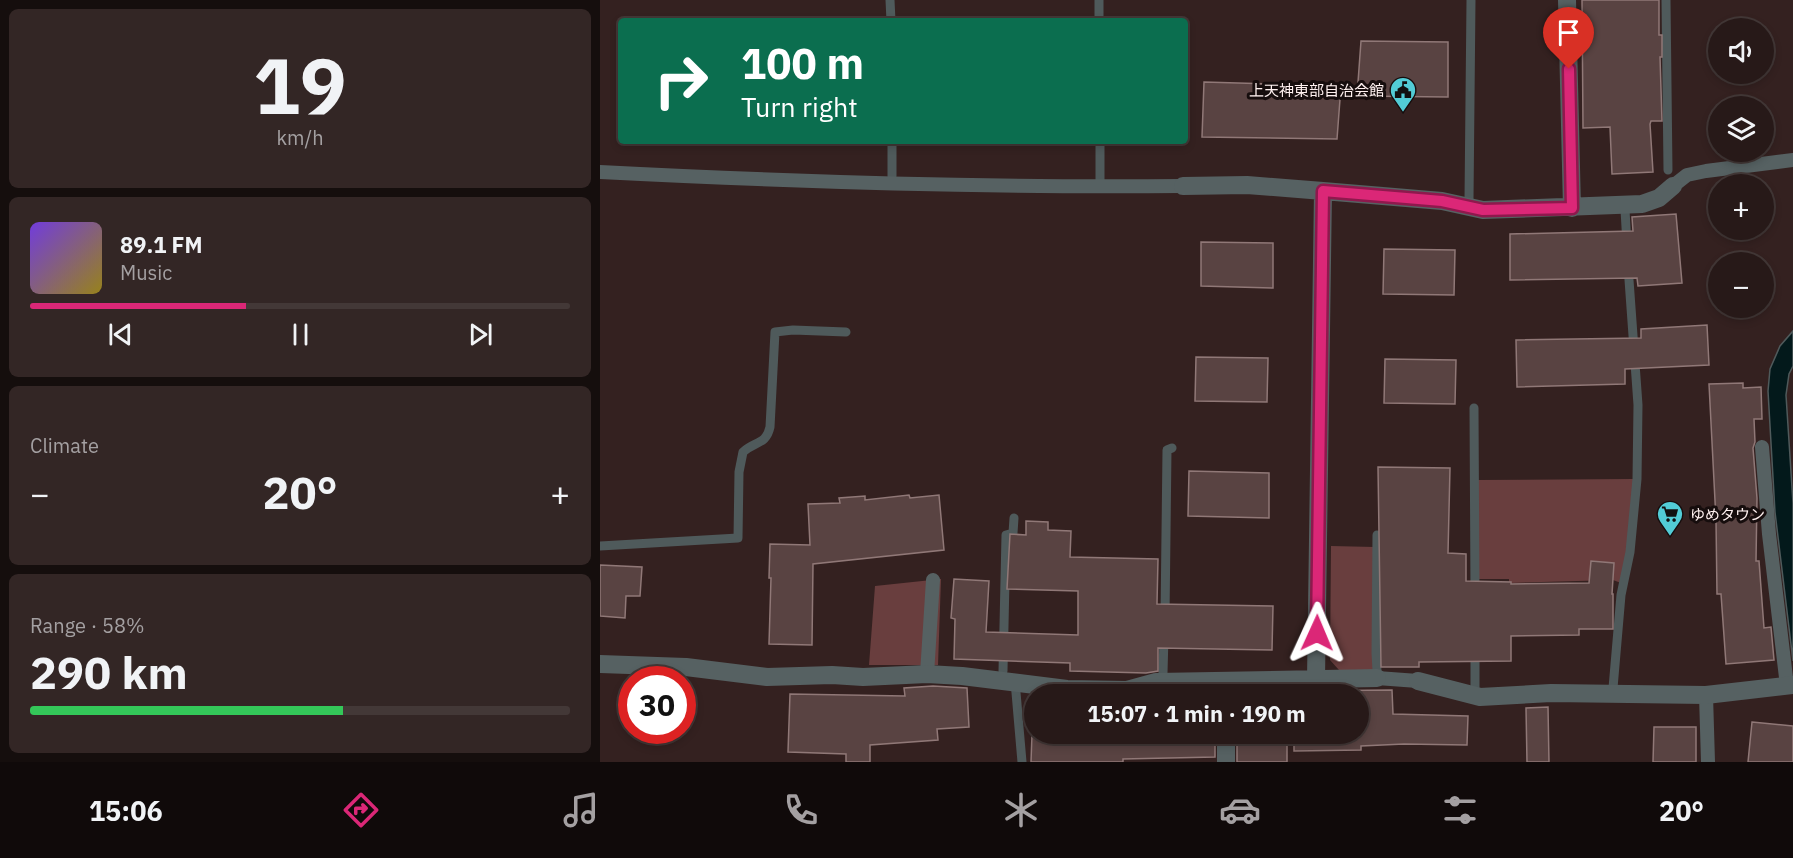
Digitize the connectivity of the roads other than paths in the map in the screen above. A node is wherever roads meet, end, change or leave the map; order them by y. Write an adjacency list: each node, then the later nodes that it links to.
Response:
1 (1567, 0): 7 (street)
2 (1793, 160): 5 (lane)
3 (600, 172): 4 (lane)
4 (1183, 186): 6 (street)
5 (1673, 186): 7 (street)
6 (1323, 191): 7 (street); 13 (street)
7 (1572, 208)
8 (1762, 447): 19 (lane)
9 (933, 580): 11 (lane)
10 (600, 664): 11 (street)
11 (927, 674): 15 (street)
12 (1377, 678): 13 (street); 14 (lane)
13 (1316, 679): 18 (street)
14 (1418, 681): 20 (street)
15 (1027, 684)
16 (1149, 684): 17 (street)
17 (1184, 684)
18 (1260, 684)
19 (1790, 686): 20 (street)
20 (1706, 695): 23 (lane)
21 (1226, 744): 22 (street)
22 (1226, 762)
23 (1708, 762)

